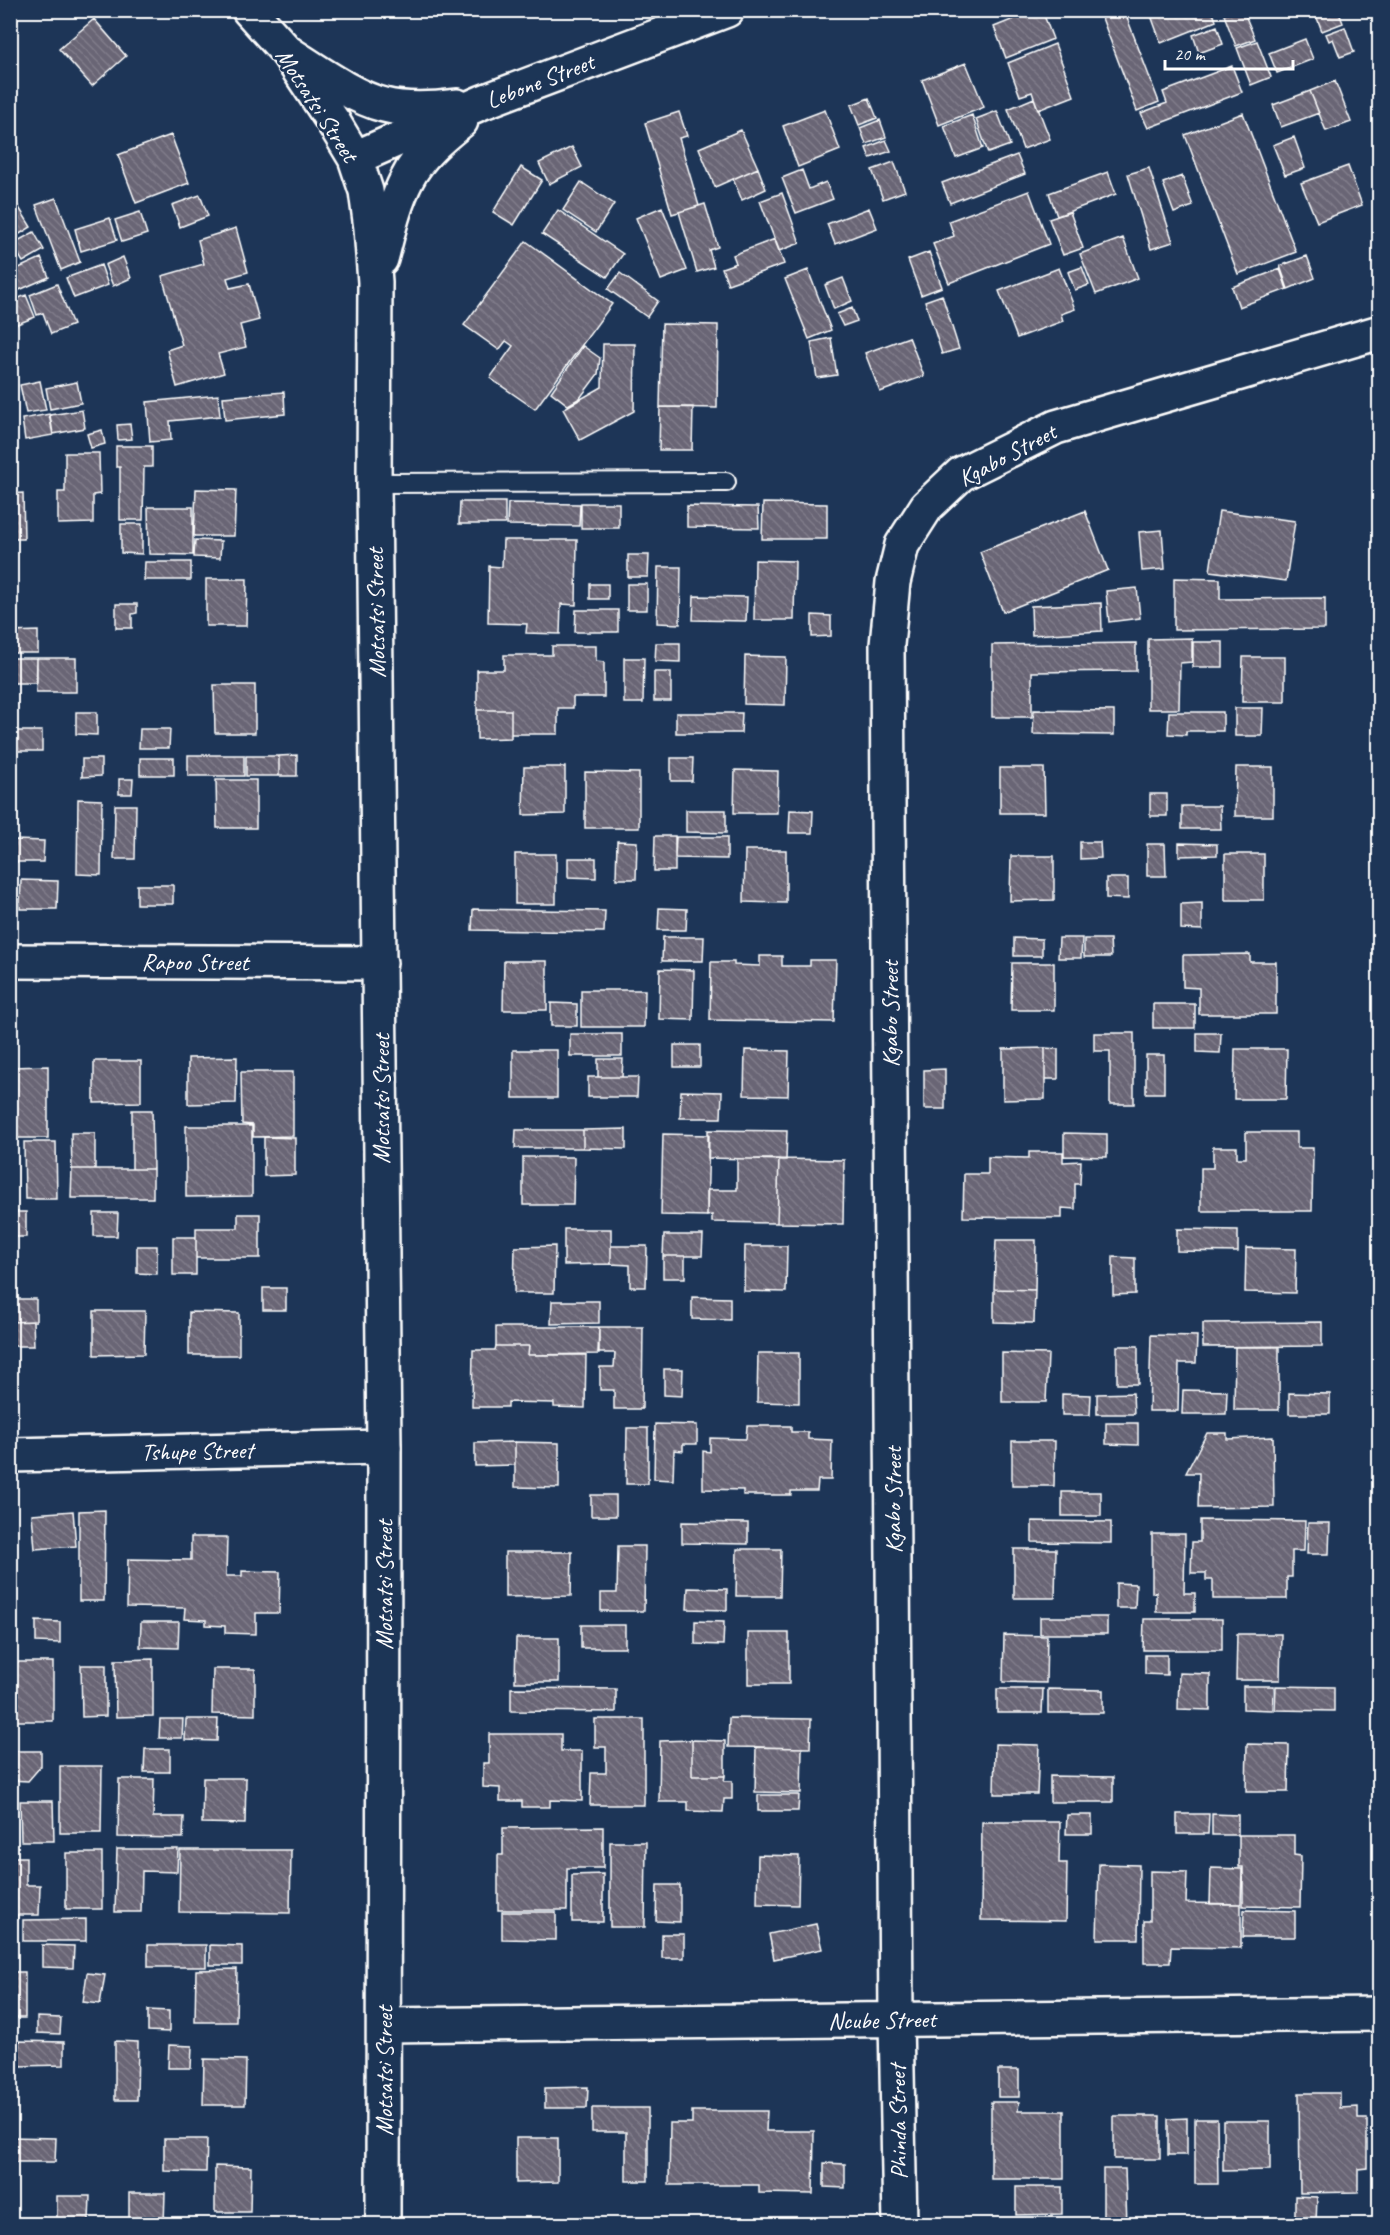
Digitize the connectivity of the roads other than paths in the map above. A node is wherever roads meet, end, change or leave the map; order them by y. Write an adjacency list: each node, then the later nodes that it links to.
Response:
1 (249, 10): 3 (street, Motsatsi Street)
2 (727, 10): 4 (street, Lebone Street)
3 (287, 52): 4 (street); 5 (street, Motsatsi Street)
4 (483, 102): 5 (street, Lebone Street); 6 (street)
5 (355, 158): 6 (street, Motsatsi Street)
6 (375, 282): 10 (street, Motsatsi Street)
7 (1379, 332): 8 (street); 16 (street, Kgabo Street)
8 (1380, 353)
9 (726, 482): 10 (lane)
10 (374, 483): 12 (street, Motsatsi Street)
11 (10, 961): 12 (street, Rapoo Street)
12 (380, 963): 13 (street, Motsatsi Street)
13 (384, 1447): 14 (street, Tshupe Street); 17 (street, Motsatsi Street)
14 (10, 1455)
15 (1380, 2014): 16 (street, Ncube Street)
16 (896, 2020): 17 (street, Ncube Street); 19 (street, Phinda Street)
17 (384, 2025): 18 (street, Motsatsi Street)
18 (383, 2224)
19 (900, 2224)

